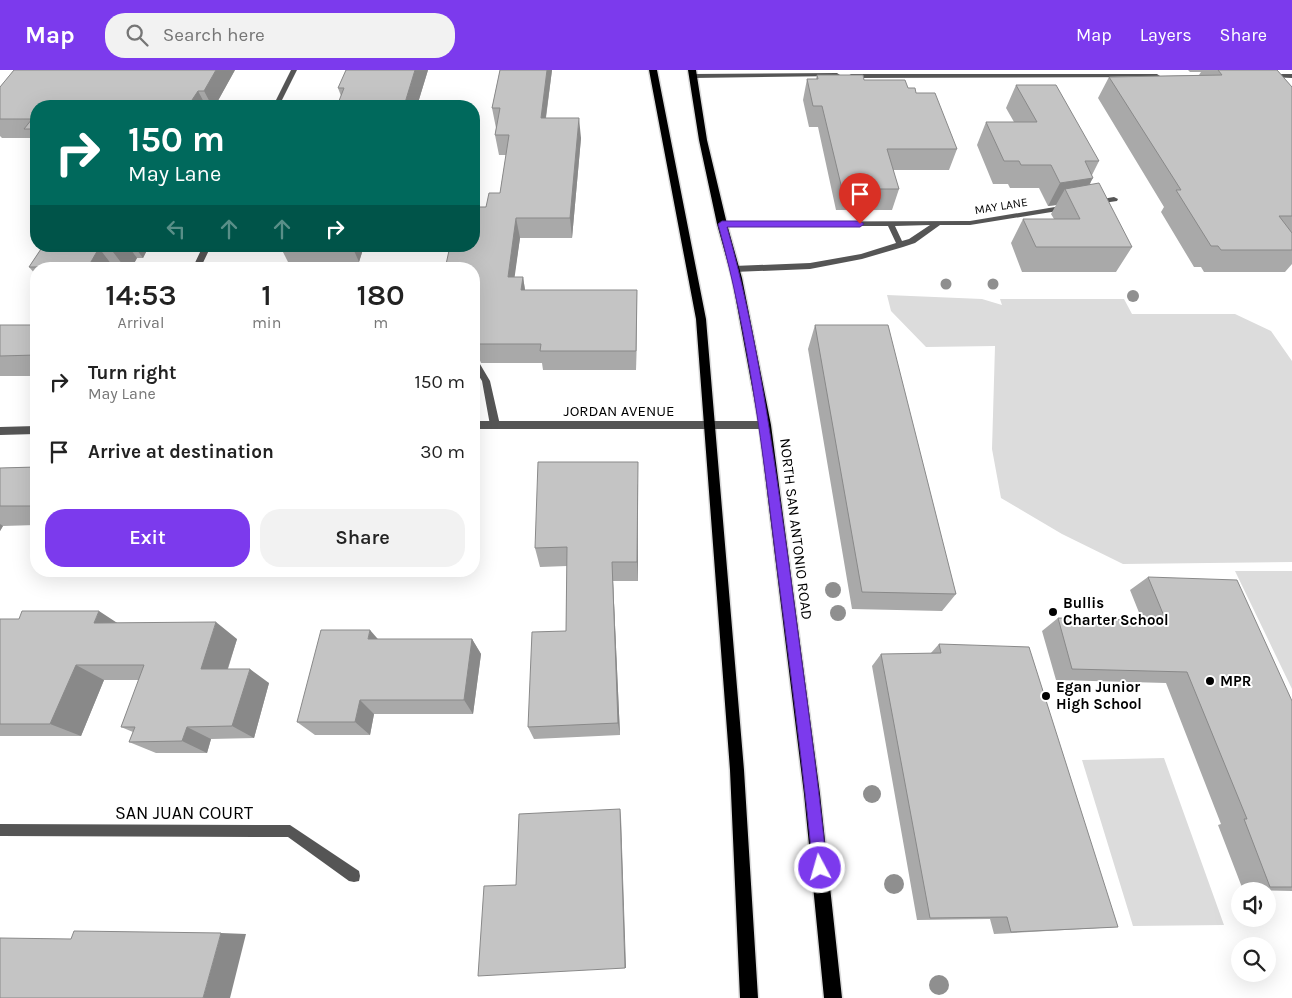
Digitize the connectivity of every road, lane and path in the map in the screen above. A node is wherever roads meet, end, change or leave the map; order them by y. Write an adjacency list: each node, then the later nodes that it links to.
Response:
1 (294, 70): 8 (street)
2 (653, 70): 20 (main road)
3 (692, 73): 4 (street); 13 (main road, NORTH SAN ANTONIO ROAD)
4 (1050, 73): 5 (street)
5 (1167, 76)
6 (1263, 76): 7 (street)
7 (1292, 76)
8 (279, 100)
9 (1114, 200): 10 (street)
10 (1085, 204)
11 (1075, 206): 12 (street, MAY LANE)
12 (939, 223): 14 (street, MAY LANE); 15 (street)
13 (722, 224): 14 (street, MAY LANE); 16 (main road, NORTH SAN ANTONIO ROAD)
14 (891, 224): 15 (street)
15 (900, 245): 16 (street)
16 (734, 269): 21 (main road, NORTH SAN ANTONIO ROAD)
17 (480, 371): 19 (street)
18 (480, 425): 19 (street, JORDAN AVENUE)
19 (495, 425): 20 (street, JORDAN AVENUE)
20 (709, 426): 21 (street, JORDAN AVENUE); 26 (main road)
21 (765, 426): 27 (main road, NORTH SAN ANTONIO ROAD)
22 (30, 430): 23 (street)
23 (0, 431)
24 (0, 830): 25 (street, SAN JUAN COURT)
25 (354, 876)
26 (750, 998)
27 (834, 998)

